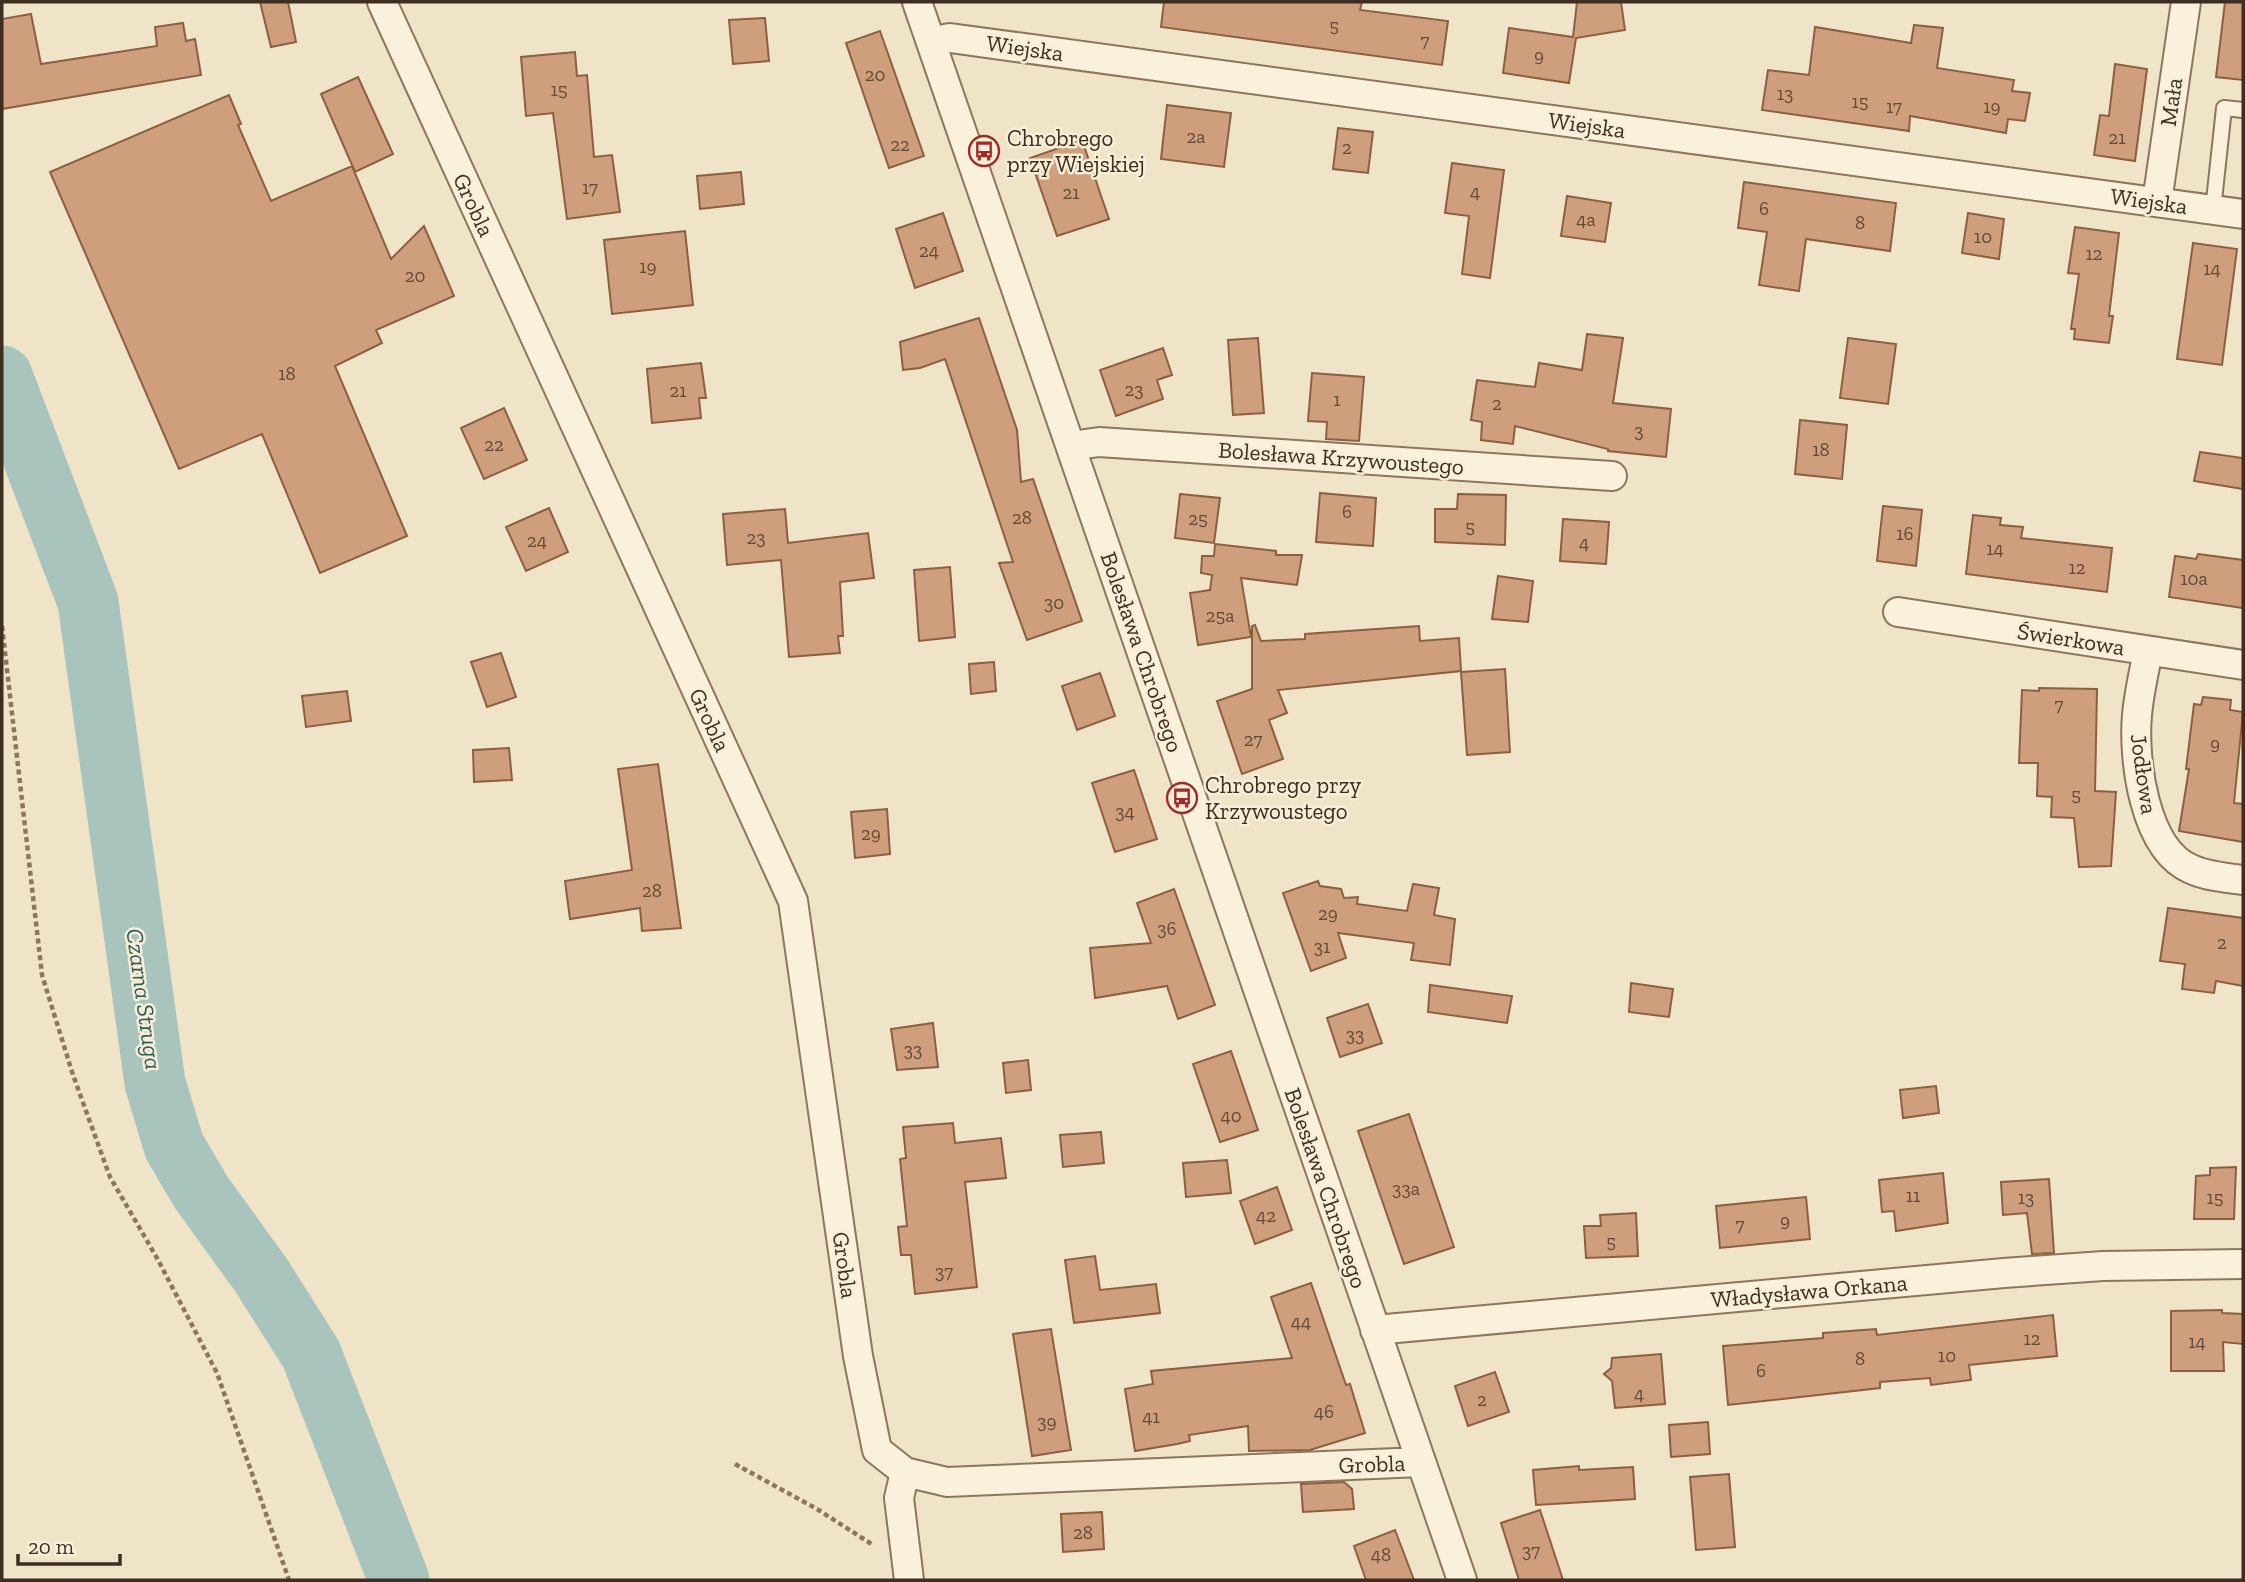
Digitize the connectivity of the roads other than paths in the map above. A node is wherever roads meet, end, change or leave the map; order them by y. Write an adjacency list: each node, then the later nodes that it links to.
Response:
1 (382, 2): 18 (street, Grobla)
2 (917, 2): 4 (street, Bolesława Chrobrego)
3 (2186, 2): 6 (street, Mała)
4 (931, 42): 6 (street, Wiejska); 9 (street, Bolesława Chrobrego)
5 (2243, 110): 7 (lane)
6 (2157, 202): 7 (street, Wiejska)
7 (2213, 210): 8 (street, Wiejska)
8 (2243, 214)
9 (1071, 446): 10 (street, Bolesława Krzywoustego); 16 (street, Bolesława Chrobrego)
10 (1612, 476)
11 (1898, 612): 12 (street, Świerkowa)
12 (2148, 651): 13 (street, Świerkowa); 14 (street, Jodłowa)
13 (2243, 665)
14 (2243, 880)
15 (2243, 1264): 16 (street, Władysława Orkana)
16 (1375, 1330): 17 (street, Bolesława Chrobrego)
17 (1421, 1462): 18 (street, Grobla); 20 (street, Bolesława Chrobrego)
18 (905, 1472): 19 (street)
19 (909, 1580)
20 (1462, 1580)

